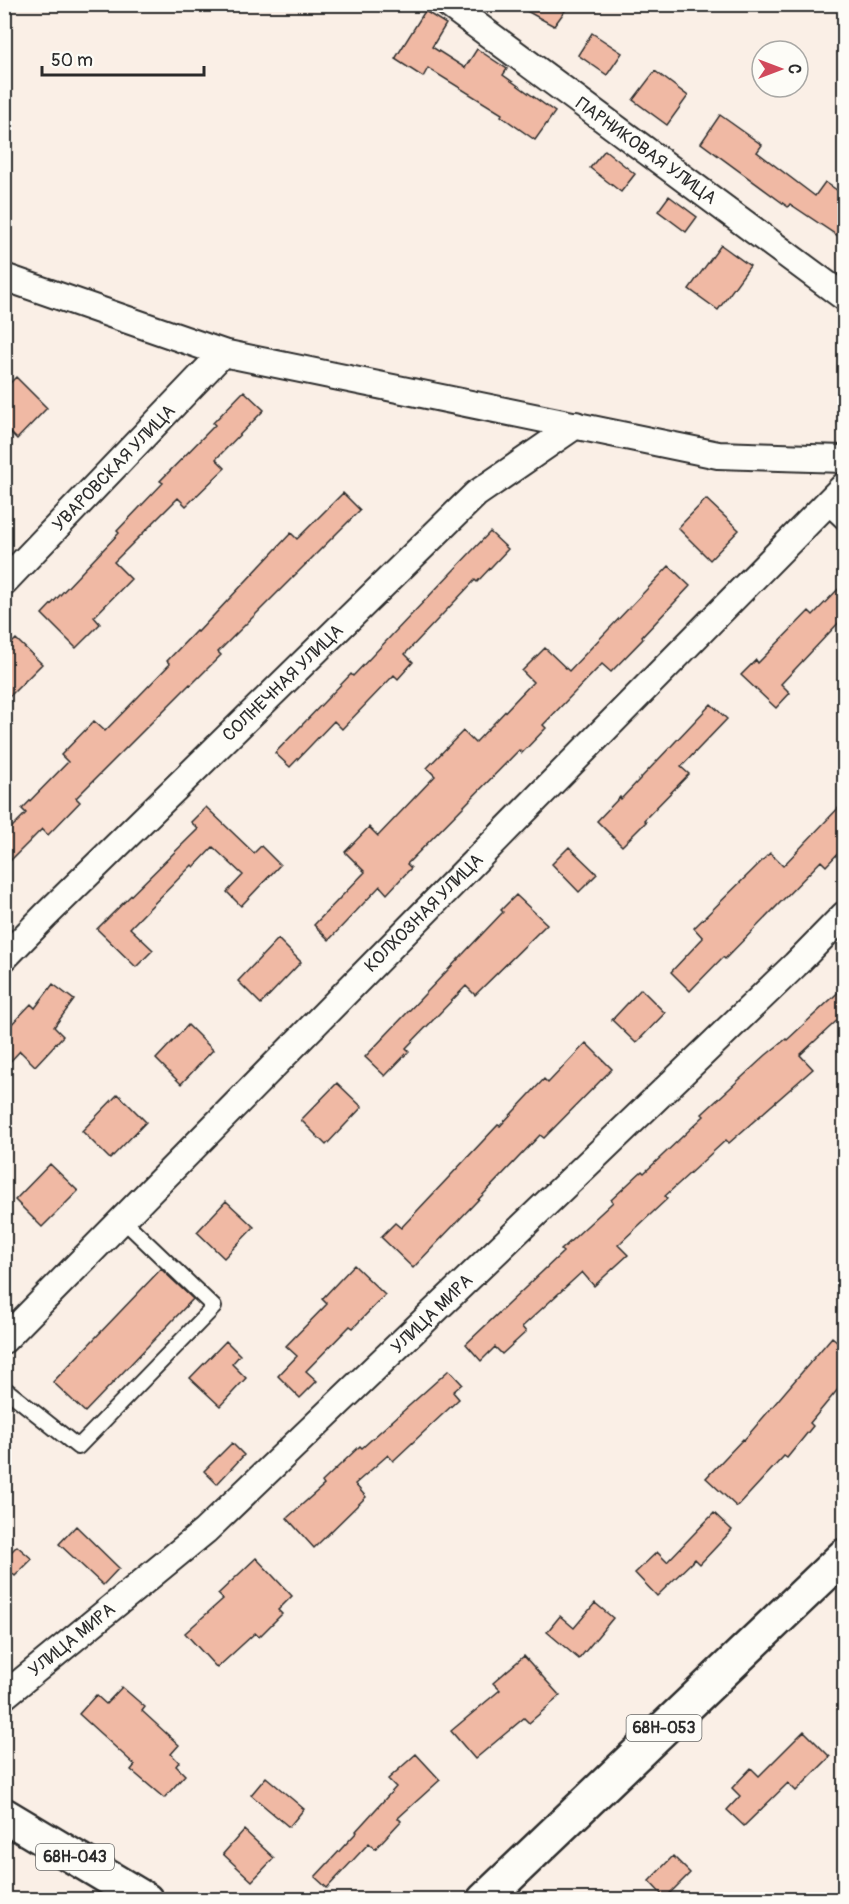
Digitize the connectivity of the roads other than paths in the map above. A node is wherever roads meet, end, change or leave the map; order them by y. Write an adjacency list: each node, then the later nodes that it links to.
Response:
1 (448, 4): 3 (street, ПАРНИКОВАЯ УЛИЦА)
2 (4, 277): 4 (street)
3 (844, 297)
4 (223, 353): 5 (street); 10 (street, УВАРОВСКАЯ УЛИЦА)
5 (576, 425): 6 (street); 12 (street, СОЛНЕЧНАЯ УЛИЦА)
6 (844, 459)
7 (844, 486): 8 (street, КОЛХОЗНАЯ УЛИЦА)
8 (825, 505): 9 (lane); 13 (street, КОЛХОЗНАЯ УЛИЦА)
9 (844, 523)
10 (4, 582)
11 (844, 915): 17 (street, УЛИЦА МИРА)
12 (4, 958)
13 (123, 1220): 14 (street, КОЛХОЗНАЯ УЛИЦА); 15 (lane)
14 (4, 1340)
15 (4, 1388)
16 (844, 1556): 20 (main road, 68Н-053)
17 (4, 1696)
18 (4, 1815): 19 (main road, 68Н-043)
19 (146, 1899)
20 (484, 1899)

